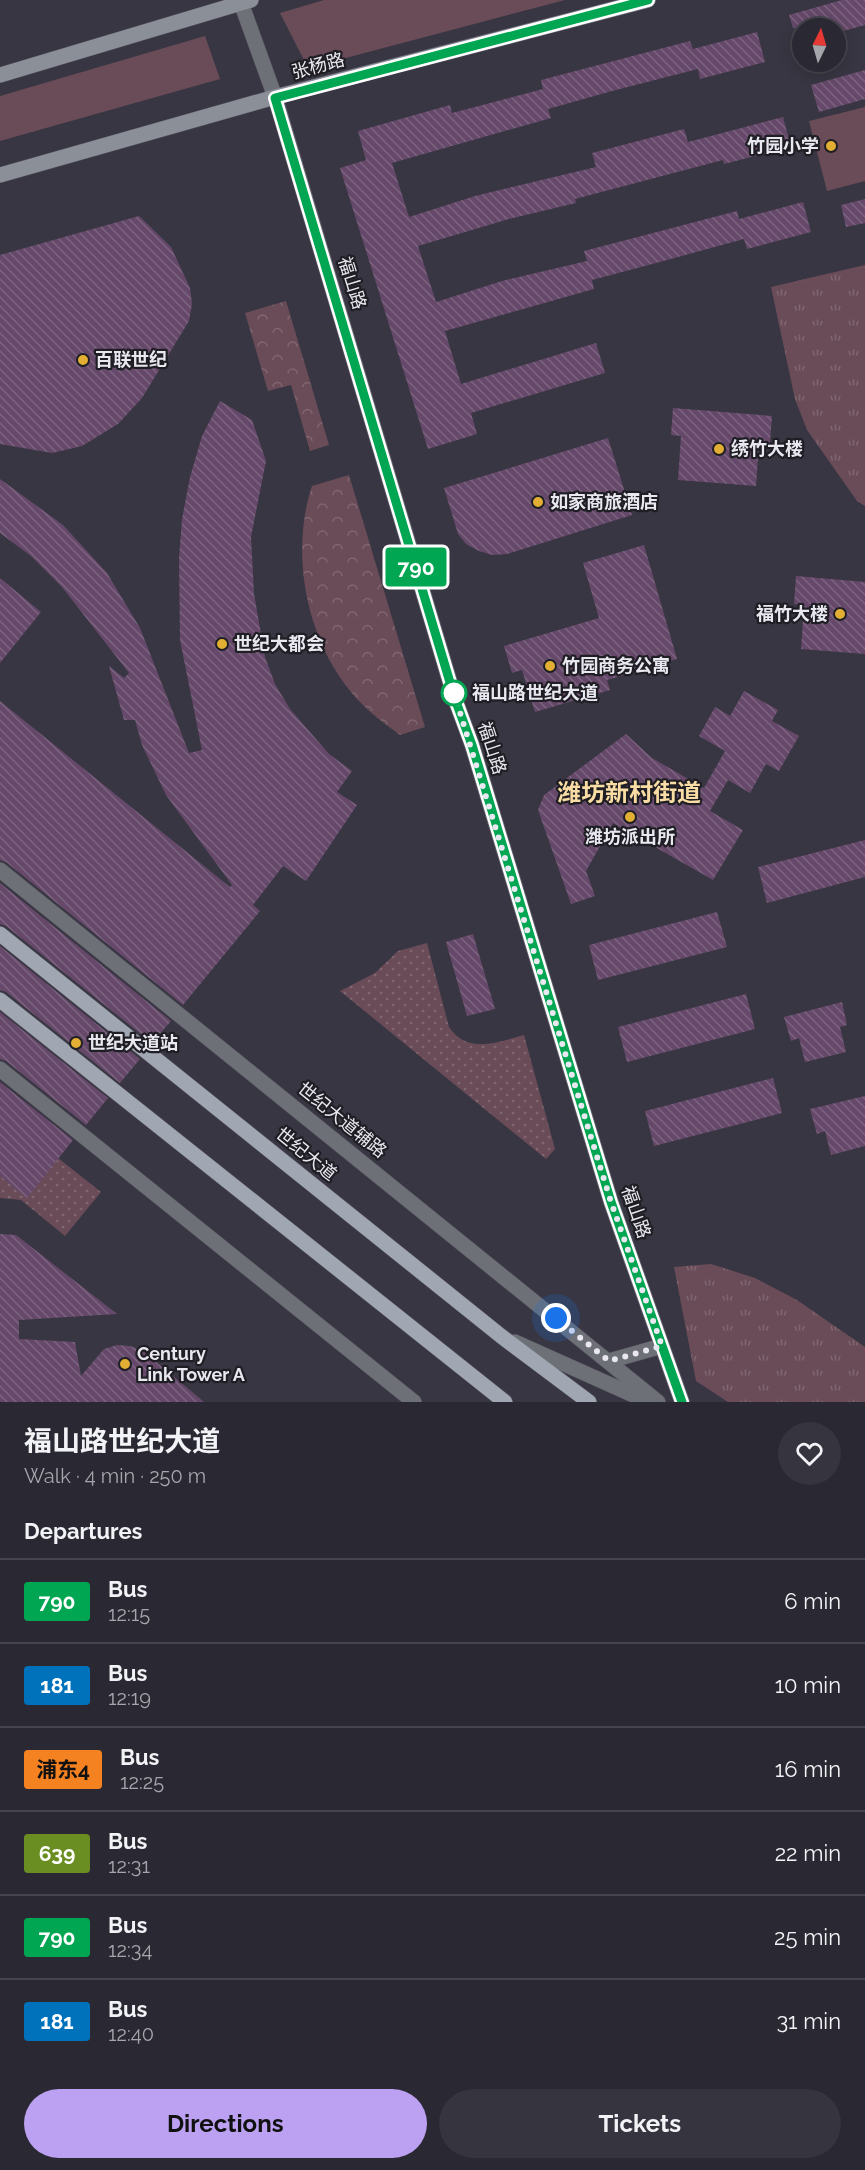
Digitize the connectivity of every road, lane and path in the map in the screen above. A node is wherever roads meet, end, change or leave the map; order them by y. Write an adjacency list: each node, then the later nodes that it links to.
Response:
1 (648, 0): 4 (main road, 张杨路)
2 (244, 1): 3 (main road); 4 (street, 福山路)
3 (0, 75)
4 (275, 98): 5 (main road, 张杨路); 11 (street, 福山路)
5 (0, 175)
6 (0, 870): 12 (street, 世纪大道辅路)
7 (0, 934): 10 (main road, 世纪大道)
8 (0, 1000): 14 (main road)
9 (0, 1069): 13 (street)
10 (501, 1336): 15 (main road, 世纪大道); 16 (street)
11 (662, 1346): 12 (street); 18 (street, 福山路)
12 (609, 1361): 17 (street, 世纪大道辅路)
13 (414, 1402)
14 (505, 1402)
15 (589, 1402)
16 (650, 1402)
17 (658, 1402)
18 (682, 1402)

